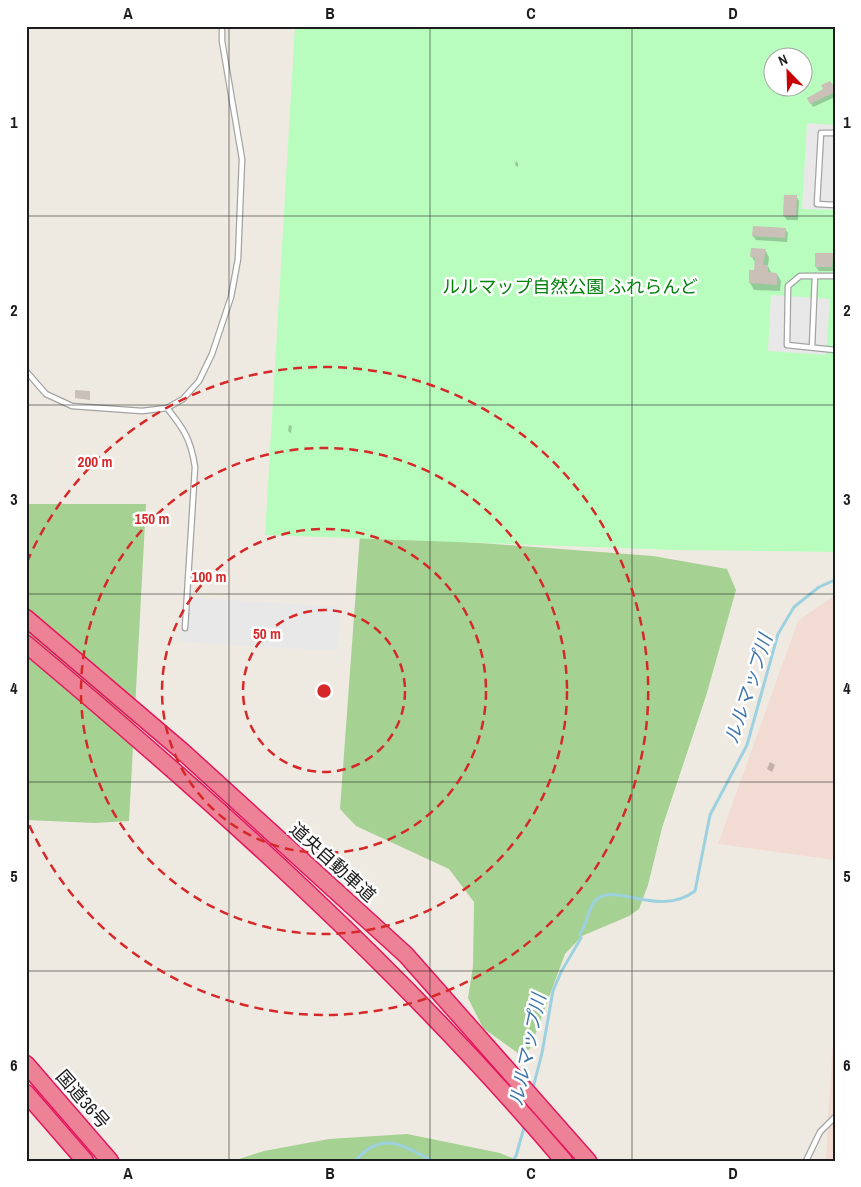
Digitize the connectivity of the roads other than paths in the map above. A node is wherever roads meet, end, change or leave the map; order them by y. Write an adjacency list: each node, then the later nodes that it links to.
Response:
1 (222, 26): 9 (lane)
2 (835, 133): 3 (lane)
3 (835, 205)
4 (815, 276): 5 (lane); 6 (lane); 6 (lane)
5 (835, 276)
6 (812, 347): 7 (lane)
7 (835, 350)
8 (26, 371): 9 (lane)
9 (167, 408): 11 (lane)
10 (26, 618): 20 (highway, 道央自動車道)
11 (185, 628)
12 (26, 644): 19 (highway)
13 (26, 1064): 18 (highway, 国道36号)
14 (26, 1093): 17 (highway)
15 (835, 1112): 16 (lane)
16 (834, 1118): 21 (lane)
17 (85, 1161)
18 (110, 1161)
19 (564, 1161)
20 (588, 1161)
21 (806, 1161)

